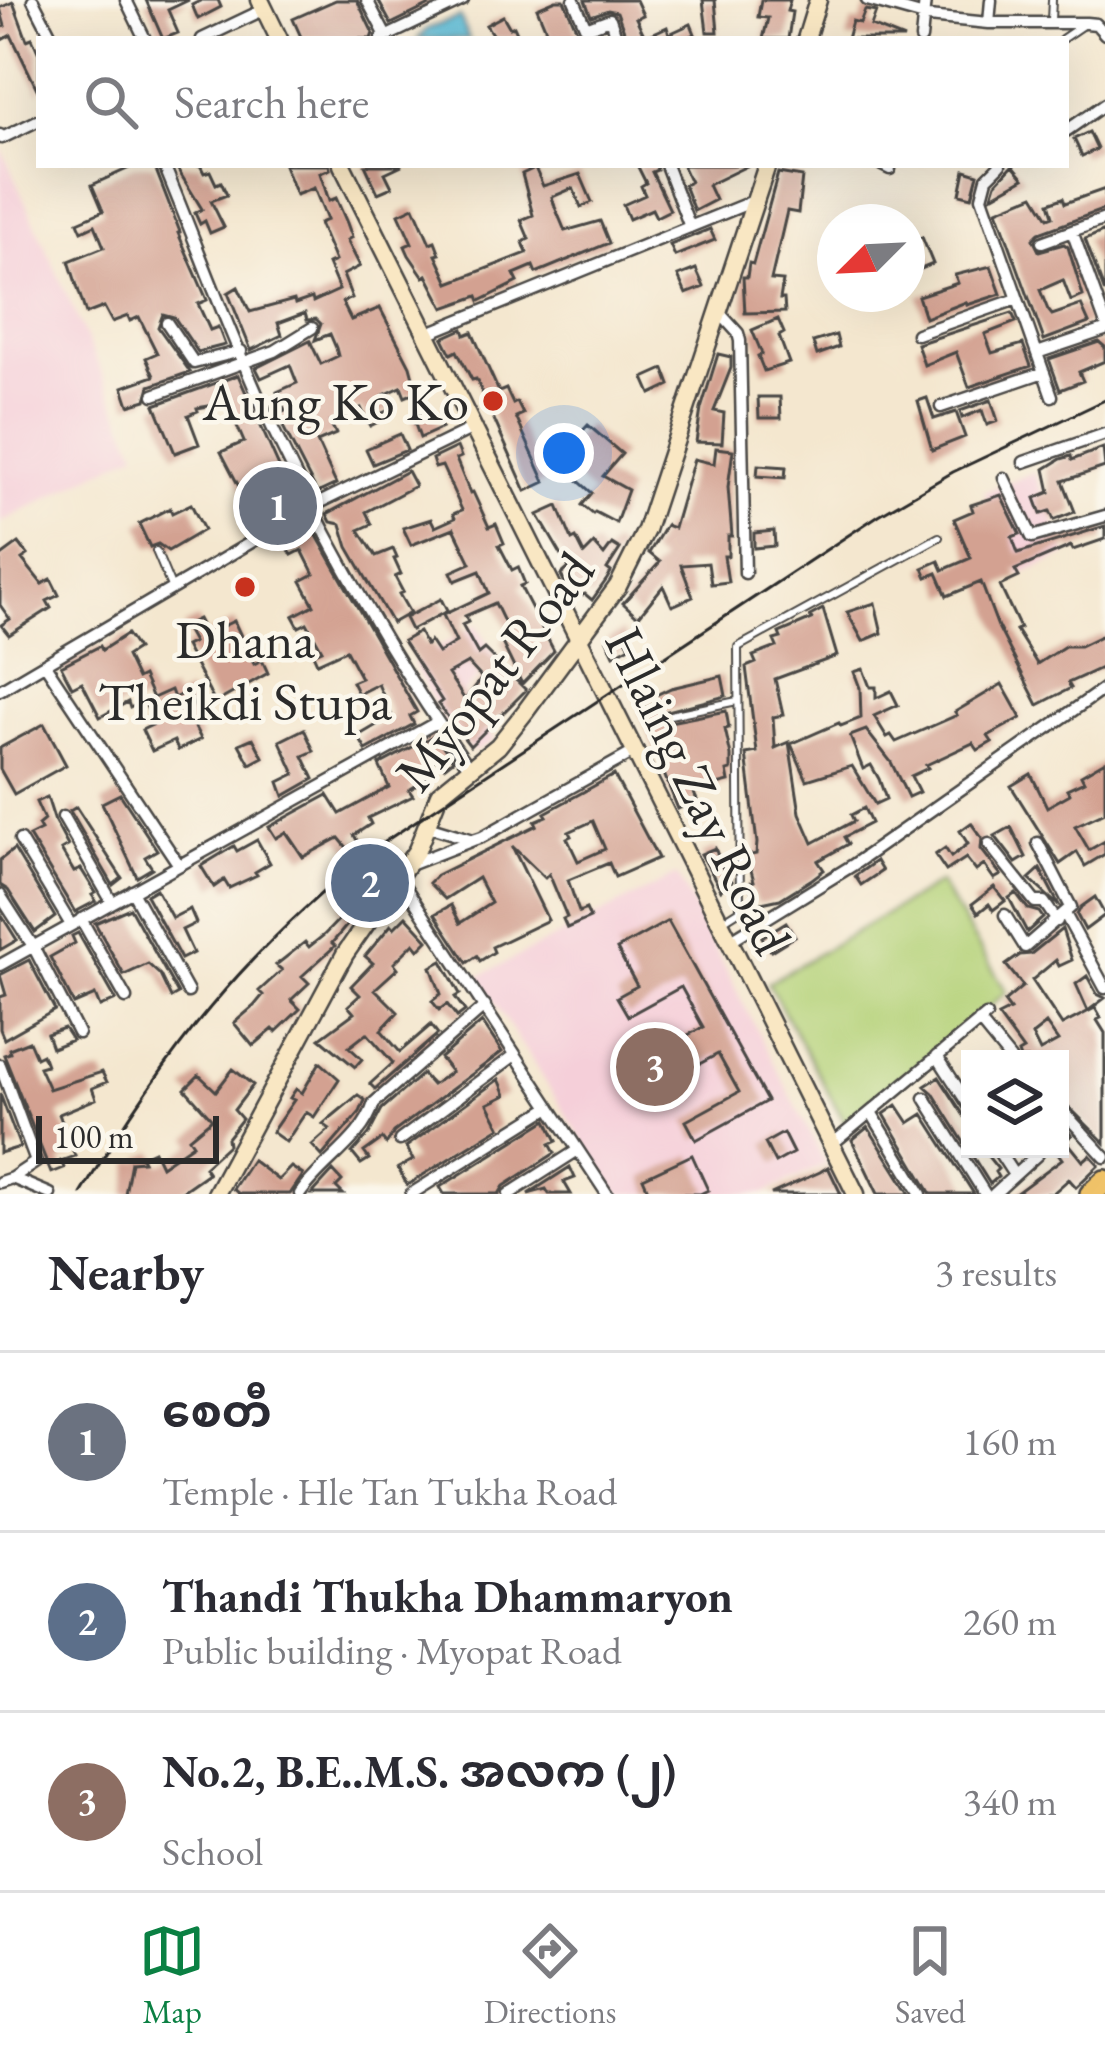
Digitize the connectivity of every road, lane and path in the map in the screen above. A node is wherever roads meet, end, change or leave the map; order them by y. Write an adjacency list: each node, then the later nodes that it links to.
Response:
1 (33, 0): 18 (street)
2 (126, 0): 19 (street)
3 (367, 0): 22 (street)
4 (464, 0): 11 (street)
5 (574, 0): 24 (street)
6 (818, 0): 25 (main road)
7 (867, 0): 13 (street)
8 (925, 0): 13 (street)
9 (991, 0): 14 (street)
10 (1052, 0): 15 (lane)
11 (441, 4): 23 (street)
12 (262, 5): 20 (street); 21 (main road)
13 (923, 16): 14 (street); 26 (street)
14 (988, 23): 15 (street); 27 (lane)
15 (1051, 23): 16 (street)
16 (1086, 23): 17 (street); 28 (lane)
17 (1104, 30)
18 (51, 36)
19 (144, 36)
20 (207, 36)
21 (278, 36)
22 (382, 36)
23 (386, 36)
24 (616, 36)
25 (807, 36)
26 (921, 36)
27 (986, 36)
28 (1066, 36)
29 (1105, 104): 31 (street)
30 (36, 121): 32 (street)
31 (1069, 130)
32 (1, 136)
33 (165, 168): 51 (street)
34 (343, 168): 48 (main road, Hlaing Zay Road)
35 (667, 168): 40 (street)
36 (766, 168): 38 (main road, Myopat Road)
37 (997, 168): 43 (street)
38 (756, 200): 40 (street); 44 (main road, Myopat Road)
39 (1105, 219): 41 (street)
40 (689, 227): 48 (street)
41 (1072, 231): 42 (street); 46 (street)
42 (1042, 242)
43 (1017, 299): 49 (street); 50 (street)
44 (718, 311): 64 (street); 66 (main road, Myopat Road)
45 (167, 323): 51 (street)
46 (1105, 326): 50 (street)
47 (312, 328): 51 (street)
48 (426, 334): 56 (main road, Hlaing Zay Road)
49 (917, 334)
50 (1037, 353): 52 (street)
51 (243, 356): 53 (street); 60 (street)
52 (1044, 373): 54 (street); 55 (street)
53 (154, 395)
54 (1052, 396)
55 (941, 406)
56 (471, 429): 60 (street); 66 (main road, Hlaing Zay Road)
57 (1105, 434): 58 (street)
58 (1024, 462)
59 (1004, 478): 61 (street)
60 (311, 506): 65 (street); 72 (street)
61 (1105, 516)
62 (939, 537): 70 (lane)
63 (156, 550): 65 (lane)
64 (745, 573)
65 (172, 589): 67 (street)
66 (579, 643): 73 (main road, Hlaing Zay Road); 74 (main road, Myopat Road)
67 (44, 664): 69 (street); 81 (street)
68 (1105, 688): 90 (street)
69 (0, 690)
70 (738, 700): 71 (lane); 89 (lane)
71 (670, 715)
72 (437, 722): 74 (street); 81 (street)
73 (634, 752): 78 (street); 89 (main road, Hlaing Zay Road)
74 (469, 767): 76 (main road, Myopat Road)
75 (63, 818): 85 (street)
76 (427, 826): 78 (street); 82 (main road, Myopat Road)
77 (20, 840): 88 (street)
78 (472, 840): 82 (street)
79 (1038, 843): 87 (street)
80 (989, 844): 87 (street)
81 (179, 865): 83 (street)
82 (402, 871): 96 (street); 117 (main road, Myopat Road)
83 (131, 891): 85 (street); 94 (street)
84 (0, 896): 91 (street)
85 (112, 902): 88 (street)
86 (1005, 915): 87 (street)
87 (1061, 917): 93 (street)
88 (76, 922): 91 (street); 95 (street)
89 (718, 923): 90 (main road, Hlaing Zay Road)
90 (728, 942): 108 (main road, Hlaing Zay Road)
91 (33, 946): 92 (street); 97 (street)
92 (0, 965)
93 (1105, 988)
94 (188, 992)
95 (126, 998)
96 (485, 1006): 99 (street); 118 (street)
97 (77, 1033)
98 (1004, 1050): 100 (street)
99 (515, 1054): 104 (street); 107 (street)
100 (937, 1056): 102 (street); 105 (street)
101 (0, 1065): 114 (street)
102 (961, 1093)
103 (925, 1098): 124 (street)
104 (550, 1107): 109 (street); 119 (street)
105 (871, 1112): 108 (street); 123 (street)
106 (1069, 1118): 110 (street)
107 (400, 1139)
108 (831, 1145): 122 (main road, Hlaing Zay Road)
109 (578, 1150): 120 (street); 121 (street)
110 (1105, 1157)
111 (1004, 1158): 113 (street)
112 (1033, 1158): 113 (street)
113 (1014, 1175): 125 (street)
114 (6, 1180): 116 (street)
115 (1105, 1181): 126 (highway)
116 (50, 1194)
117 (216, 1194)
118 (300, 1194)
119 (411, 1194)
120 (509, 1194)
121 (607, 1194)
122 (856, 1194)
123 (921, 1194)
124 (985, 1194)
125 (994, 1194)
126 (1091, 1194)

